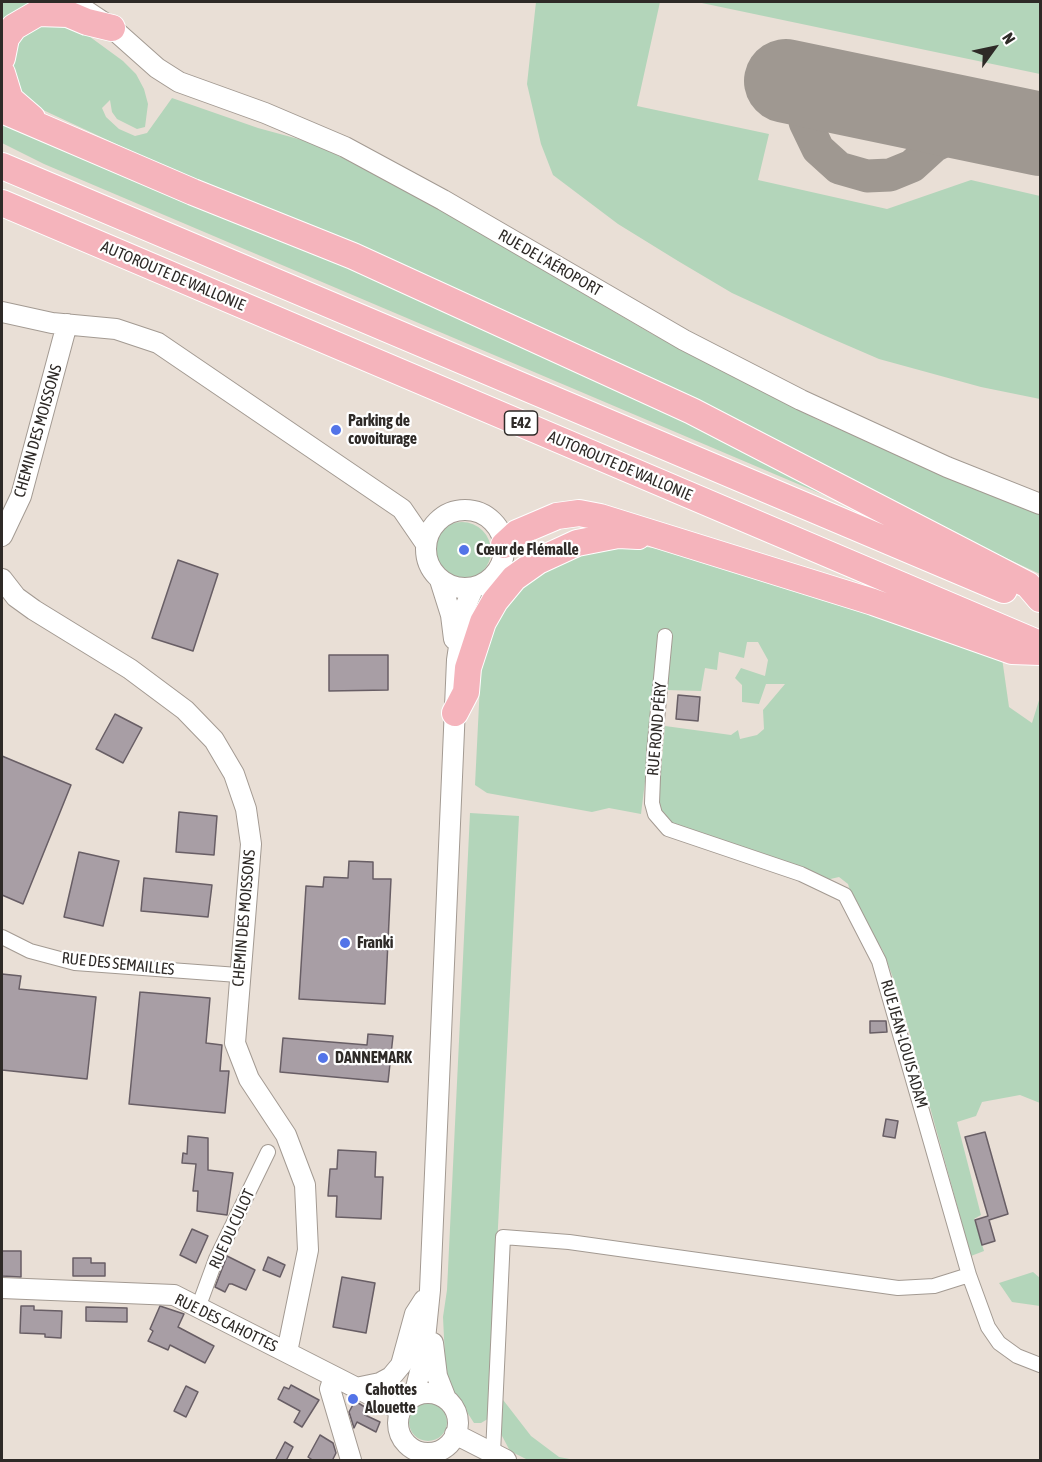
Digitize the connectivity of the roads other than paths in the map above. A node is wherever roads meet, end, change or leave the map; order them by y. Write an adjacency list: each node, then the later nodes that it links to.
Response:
1 (73, 2): 2 (street, RUE DE L'AÉROPORT)
2 (112, 28): 3 (highway); 11 (street, RUE DE L'AÉROPORT)
3 (2, 58)
4 (2, 72): 6 (highway)
5 (2, 110): 6 (highway)
6 (49, 130): 21 (highway)
7 (2, 166): 22 (highway, E42)
8 (2, 203): 24 (highway, AUTOROUTE DE WALLONIE / E42)
9 (2, 312): 10 (street)
10 (67, 324): 12 (street); 14 (street, CHEMIN DES MOISSONS)
11 (1041, 504)
12 (402, 508): 13 (street); 16 (street)
13 (441, 517): 16 (street); 17 (street)
14 (2, 536)
15 (679, 542): 17 (highway); 25 (highway); 27 (highway)
16 (426, 544): 19 (street)
17 (504, 545): 20 (street)
18 (2, 579): 30 (street, CHEMIN DES MOISSONS)
19 (440, 580): 20 (street); 26 (street)
20 (474, 587): 26 (street)
21 (1041, 599)
22 (1041, 606)
23 (665, 636): 28 (street, RUE ROND PÉRY)
24 (1041, 644)
25 (1041, 652)
26 (457, 660): 27 (street)
27 (455, 713): 34 (street)
28 (660, 820): 32 (street, RUE JEAN-LOUIS ADAM)
29 (2, 937): 30 (street, RUE DES SEMAILLES)
30 (238, 975): 36 (street, CHEMIN DES MOISSONS)
31 (268, 1152): 35 (street, RUE DU CULOT)
32 (969, 1275): 37 (street, RUE JEAN-LOUIS ADAM); 46 (street)
33 (2, 1288): 35 (street, RUE DES CAHOTTES)
34 (430, 1290): 39 (street); 40 (street); 41 (street)
35 (198, 1308): 36 (street, RUE DES CAHOTTES)
36 (287, 1352): 38 (street, RUE DES CAHOTTES)
37 (1041, 1365)
38 (334, 1377): 39 (street, RUE DES CAHOTTES); 47 (street)
39 (356, 1388): 42 (street, RUE DES CAHOTTES)
40 (414, 1396): 41 (street); 42 (street)
41 (447, 1399): 43 (street)
42 (400, 1410): 44 (street)
43 (455, 1434): 45 (street); 46 (street)
44 (405, 1451): 45 (street)
45 (433, 1456)
46 (499, 1457)
47 (351, 1461)

